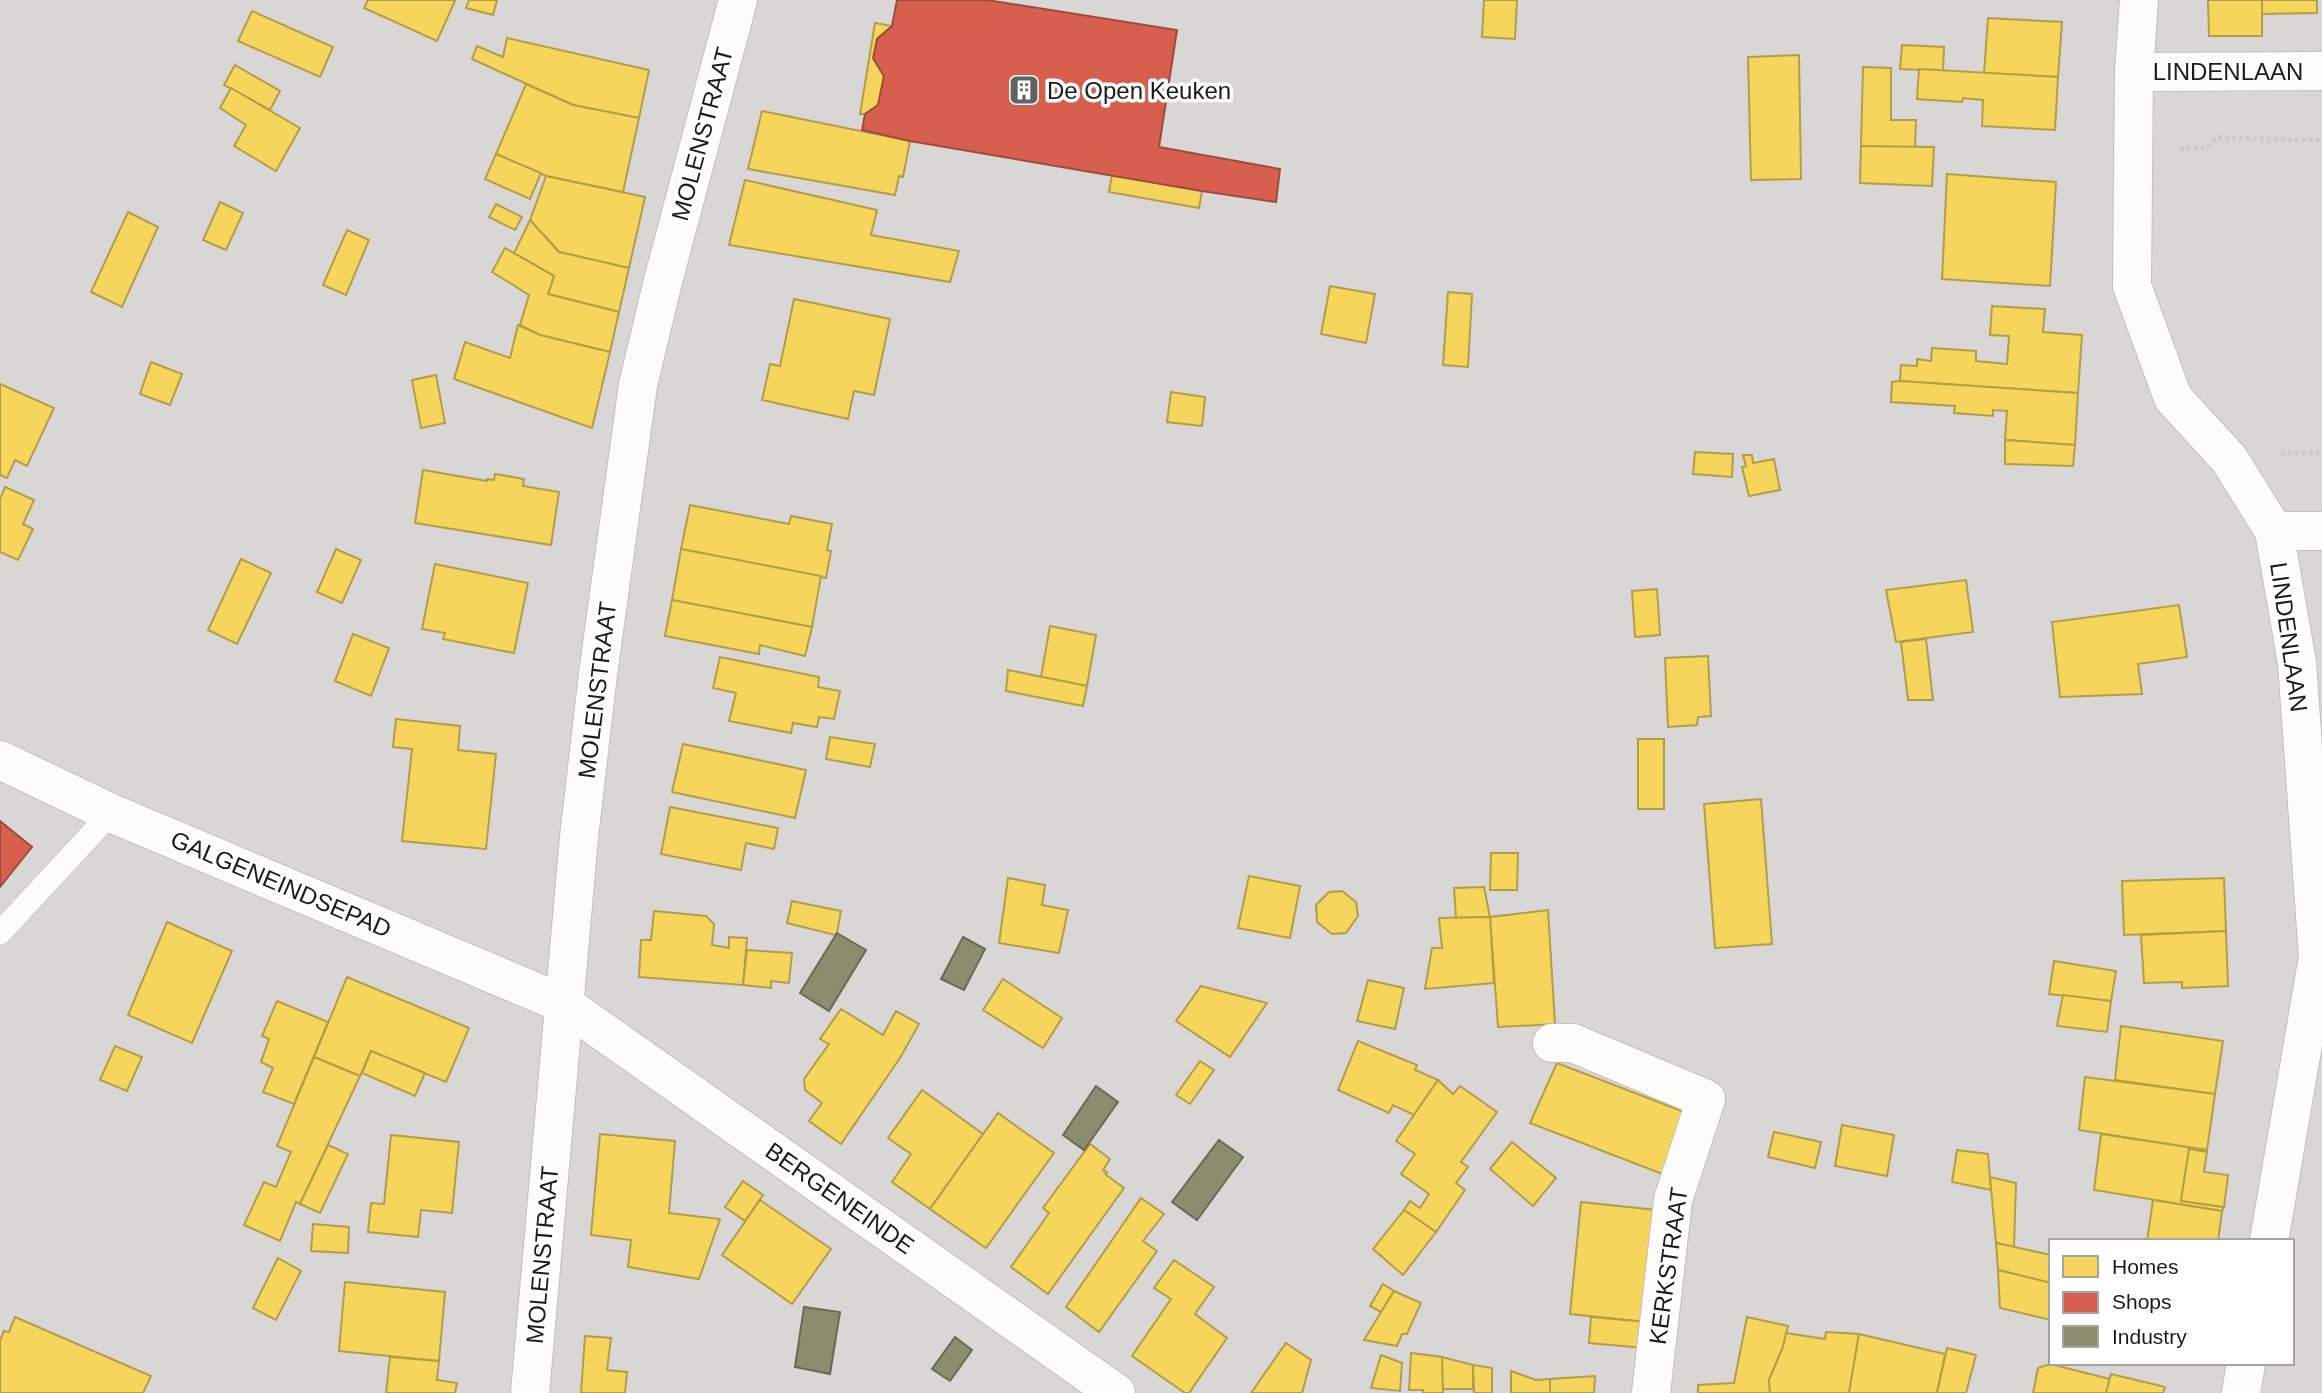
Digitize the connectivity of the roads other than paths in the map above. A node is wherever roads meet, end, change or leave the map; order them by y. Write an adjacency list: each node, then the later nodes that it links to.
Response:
1 (738, 0): 10 (street, MOLENSTRAAT)
2 (2139, 0): 4 (street, LINDENLAAN)
3 (2322, 71): 4 (street, LINDENLAAN)
4 (2134, 72): 5 (street, LINDENLAAN)
5 (2274, 531): 6 (street); 12 (street, LINDENLAAN)
6 (2322, 531)
7 (0, 760): 8 (street, GALGENEINDSEPAD)
8 (111, 813): 9 (lane); 10 (street, GALGENEINDSEPAD)
9 (0, 933)
10 (564, 1004): 14 (street, MOLENSTRAAT); 15 (street, BERGENEINDE)
11 (1552, 1043): 16 (street, KERKSTRAAT)
12 (2269, 1239)
13 (2246, 1365): 17 (street)
14 (530, 1393)
15 (1116, 1393)
16 (1651, 1393)
17 (2241, 1393)

